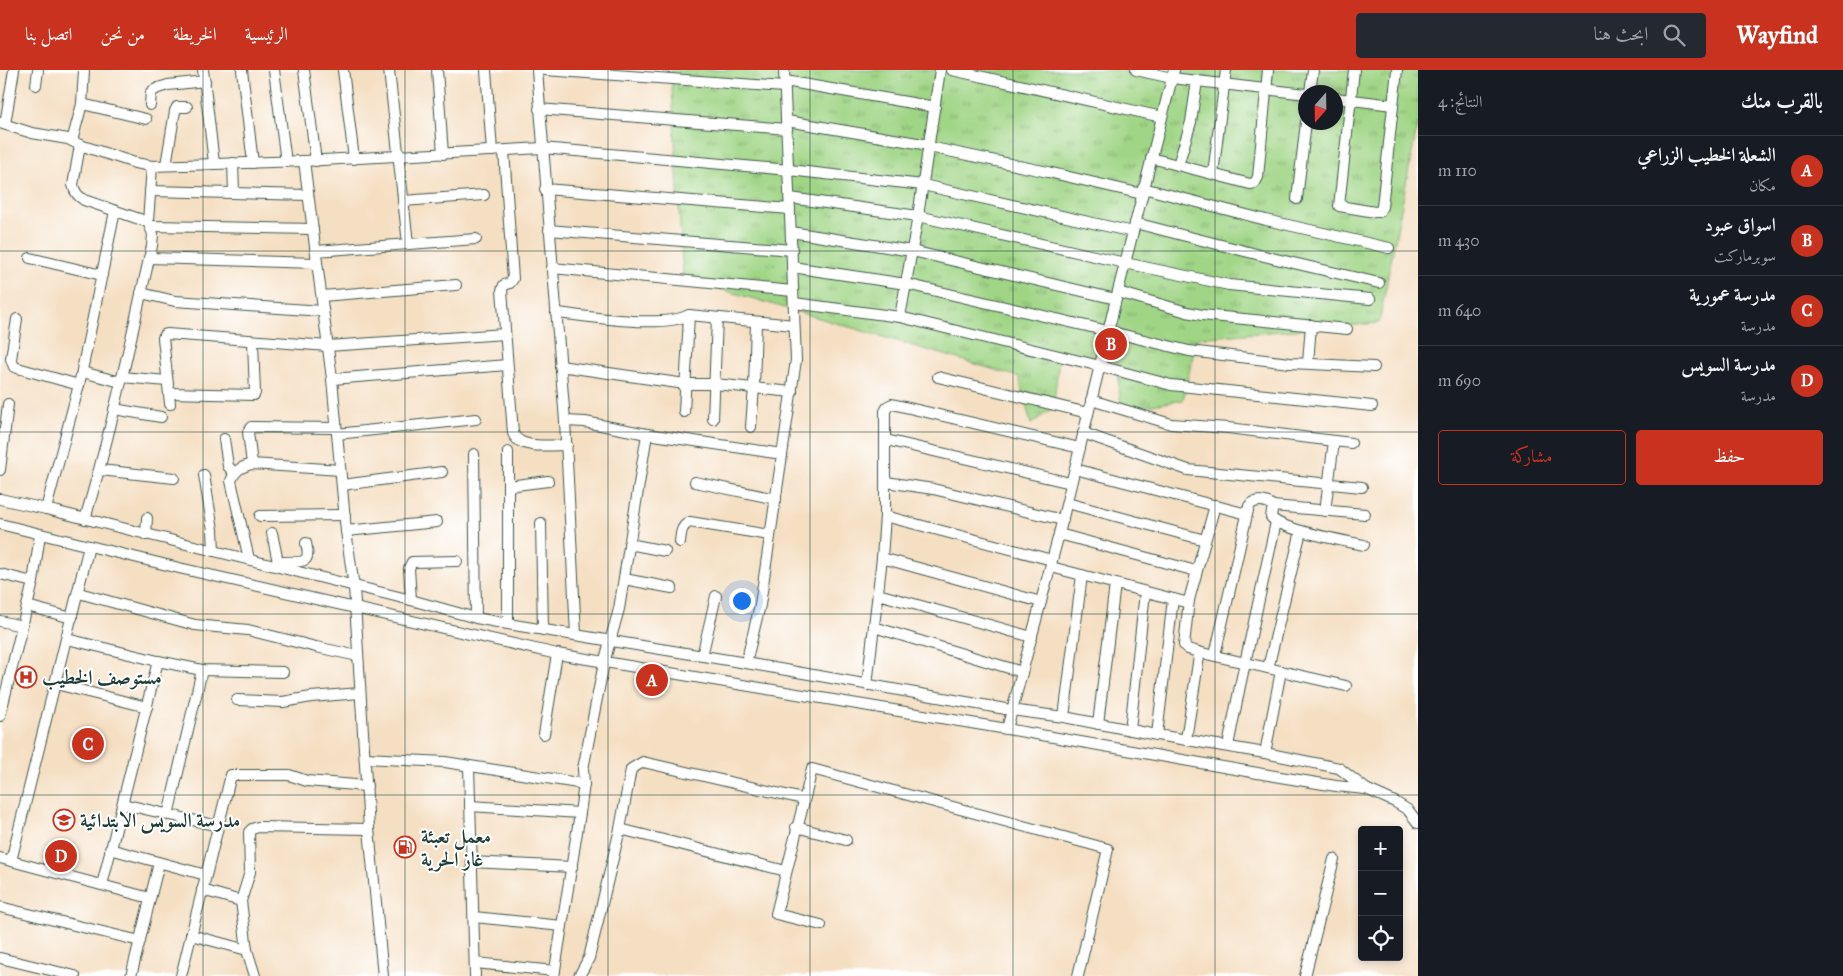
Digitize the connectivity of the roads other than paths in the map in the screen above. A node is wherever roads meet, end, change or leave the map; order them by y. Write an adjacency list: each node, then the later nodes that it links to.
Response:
1 (14, 70): 42 (street)
2 (38, 70): 28 (street)
3 (84, 70): 34 (street)
4 (203, 70): 24 (street)
5 (242, 70): 55 (street)
6 (274, 70): 56 (street)
7 (304, 70): 54 (street)
8 (343, 70): 53 (street)
9 (388, 70): 51 (street)
10 (437, 70): 50 (street)
11 (486, 70): 48 (street)
12 (537, 70): 39 (street)
13 (545, 70): 26 (street)
14 (784, 70): 26 (street)
15 (940, 70): 38 (street)
16 (952, 70): 40 (street)
17 (1136, 70): 23 (street)
18 (1226, 70): 27 (street)
19 (1268, 70): 30 (street)
20 (1313, 70): 29 (street)
21 (1354, 70): 33 (street)
22 (1397, 70): 36 (street)
23 (1173, 74): 25 (street); 40 (street)
24 (205, 81): 35 (street); 58 (street)
25 (1197, 81): 27 (street); 61 (street)
26 (785, 84): 38 (street); 43 (street)
27 (1224, 84): 30 (street); 64 (street)
28 (36, 85)
29 (1311, 85)
30 (1266, 90): 31 (street); 64 (street)
31 (1298, 93)
32 (1343, 99): 33 (street)
33 (1350, 100): 36 (street); 36 (street)
34 (82, 104): 41 (street); 45 (street)
35 (150, 105)
36 (1393, 105)
37 (187, 107): 60 (street)
38 (935, 107): 46 (street)
39 (539, 109): 43 (street); 47 (street)
40 (1162, 117): 52 (street)
41 (146, 119)
42 (2, 124): 45 (street)
43 (787, 125): 46 (street); 63 (street)
44 (1305, 130): 73 (street)
45 (76, 143): 62 (street); 76 (street)
46 (929, 146): 65 (street); 68 (street)
47 (542, 148): 49 (street); 63 (street); 66 (street)
48 (492, 151): 49 (street); 50 (street)
49 (504, 151): 116 (street)
50 (443, 154): 51 (street)
51 (398, 156): 53 (street); 74 (street)
52 (1151, 158): 61 (street); 68 (street)
53 (354, 159): 54 (street)
54 (316, 161): 57 (street)
55 (253, 162): 56 (street); 59 (street)
56 (286, 162): 57 (street)
57 (304, 162): 71 (street)
58 (214, 163): 59 (street); 60 (street)
59 (233, 163): 69 (street)
60 (166, 165): 62 (street)
61 (1178, 165): 64 (street)
62 (152, 166): 67 (street)
63 (789, 170): 65 (street); 72 (street)
64 (1213, 174)
65 (923, 185): 77 (street); 79 (street)
66 (545, 189): 75 (street); 81 (street)
67 (150, 191): 69 (street); 78 (street)
68 (1143, 191): 79 (street); 85 (street)
69 (234, 193): 71 (street)
70 (484, 194): 74 (street)
71 (308, 195): 80 (street)
72 (790, 198): 75 (street); 77 (street)
73 (1297, 198)
74 (403, 201): 84 (street)
75 (790, 209): 82 (street)
76 (115, 211): 78 (street); 95 (street)
77 (918, 216): 88 (street); 92 (street)
78 (149, 224): 80 (street); 90 (street)
79 (1134, 227): 92 (street); 96 (street)
80 (313, 229): 87 (street)
81 (549, 230): 86 (street); 94 (street)
82 (791, 232): 86 (street); 88 (street)
83 (476, 239): 84 (street)
84 (408, 244): 87 (street)
85 (1389, 248)
86 (792, 250): 93 (street)
87 (316, 251): 91 (street)
88 (912, 251): 97 (street); 102 (street)
89 (30, 258): 95 (street)
90 (149, 258): 91 (street); 100 (street)
91 (317, 263): 101 (street)
92 (1125, 263): 102 (street); 103 (street)
93 (792, 267): 97 (street); 99 (street)
94 (552, 268): 99 (street); 106 (street)
95 (102, 275): 124 (street)
96 (1379, 283)
97 (906, 284): 108 (street); 115 (street)
98 (456, 285): 101 (street)
99 (793, 291): 104 (street)
100 (141, 293): 105 (street); 127 (street)
101 (322, 296): 105 (street)
102 (1117, 296): 113 (street); 115 (street)
103 (1370, 299)
104 (794, 303): 108 (street); 112 (street)
105 (323, 311): 118 (street)
106 (556, 313): 107 (street); 121 (street)
107 (689, 315): 109 (street); 129 (street)
108 (900, 317): 122 (street)
109 (718, 318): 111 (street); 130 (street)
110 (17, 319): 131 (street)
111 (756, 322): 112 (street); 132 (street)
112 (794, 325): 133 (street)
113 (1311, 325): 114 (street); 119 (street)
114 (1347, 329)
115 (1108, 331): 119 (street); 122 (street)
116 (505, 334): 118 (street); 120 (street)
117 (253, 342): 118 (street); 128 (street); 134 (street)
118 (328, 346): 126 (street)
119 (1308, 363): 123 (street)
120 (508, 365): 126 (street); 154 (street)
121 (560, 366): 129 (street); 145 (street)
122 (1100, 366): 135 (street); 138 (street)
123 (1374, 367)
124 (82, 372): 127 (street); 131 (street)
125 (938, 377): 141 (street)
126 (332, 379): 147 (street)
127 (121, 380): 128 (street); 139 (street)
128 (167, 381): 134 (street)
129 (685, 384): 130 (street); 140 (street)
130 (715, 384): 132 (street); 144 (street)
131 (79, 385): 181 (street)
132 (754, 387): 133 (street); 146 (street)
133 (792, 392): 158 (street)
134 (169, 393): 137 (street)
135 (1091, 400): 141 (street); 152 (street)
136 (8, 404): 161 (street)
137 (170, 404)
138 (1372, 406)
139 (114, 409): 142 (street); 162 (street)
140 (684, 412)
141 (1088, 413): 148 (street)
142 (161, 417)
143 (476, 419): 147 (street)
144 (713, 419)
145 (566, 421): 149 (street); 154 (street)
146 (751, 427)
147 (337, 431): 159 (street); 163 (street)
148 (1084, 433): 155 (street); 172 (street)
149 (647, 434): 158 (street); 205 (street)
150 (224, 439): 165 (street)
151 (886, 440): 155 (street); 170 (street); 171 (street)
152 (1334, 441): 153 (street); 172 (street)
153 (1350, 443)
154 (567, 445): 240 (street)
155 (1080, 448): 160 (street)
156 (508, 452): 174 (street)
157 (474, 454): 234 (street)
158 (782, 454): 176 (street)
159 (252, 464): 163 (street); 165 (street)
160 (1075, 469): 171 (street); 179 (street)
161 (0, 470)
162 (100, 470): 167 (street); 189 (street)
163 (340, 470): 173 (street)
164 (442, 472): 173 (street)
165 (234, 473): 211 (street)
166 (204, 475): 208 (street)
167 (174, 478)
168 (548, 482): 174 (street)
169 (695, 482): 176 (street)
170 (886, 482): 187 (street); 190 (street)
171 (1071, 484): 178 (street)
172 (1328, 484): 175 (street); 182 (street)
173 (342, 485): 185 (street)
174 (508, 486): 236 (street)
175 (1362, 487)
176 (776, 499): 201 (street)
177 (0, 500): 181 (street)
178 (1067, 503): 190 (street); 202 (street)
179 (1215, 505): 183 (street); 202 (street)
180 (1273, 506): 182 (street); 183 (street); 192 (street)
181 (46, 509): 189 (street)
182 (1325, 510): 184 (street)
183 (1247, 514): 248 (street)
184 (1365, 514)
185 (345, 515): 186 (street); 196 (street)
186 (260, 516)
187 (886, 516): 210 (street); 213 (street)
188 (147, 518): 198 (street)
189 (86, 519): 198 (street)
190 (1063, 520): 199 (street)
191 (437, 522): 196 (street)
192 (1276, 522): 195 (street); 253 (street)
193 (541, 523): 239 (street)
194 (0, 524): 200 (street)
195 (1301, 530): 206 (street); 255 (street)
196 (346, 531): 221 (street)
197 (272, 533): 214 (street)
198 (146, 534): 208 (street)
199 (1059, 534): 213 (street); 215 (street)
200 (40, 535): 207 (street); 219 (street)
201 (770, 535): 203 (street); 254 (street)
202 (1205, 540): 215 (street)
203 (680, 542)
204 (306, 543): 214 (street)
205 (629, 544): 209 (street); 218 (street)
206 (1364, 545)
207 (89, 546): 224 (street); 232 (street)
208 (214, 550): 211 (street)
209 (665, 551)
210 (882, 558): 225 (street); 230 (street)
211 (249, 559): 214 (street)
212 (457, 561): 228 (street)
213 (1051, 563): 217 (street); 230 (street)
214 (278, 565): 221 (street)
215 (1196, 571): 229 (street)
216 (0, 574): 219 (street)
217 (1082, 575): 220 (street); 268 (street)
218 (624, 579): 222 (street); 243 (street)
219 (33, 582): 231 (street)
220 (1115, 584): 223 (street); 269 (street)
221 (354, 587): 228 (street); 232 (street)
222 (672, 588)
223 (1145, 592): 227 (street); 271 (street)
224 (78, 593): 233 (street); 249 (street)
225 (878, 594): 238 (street); 241 (street)
226 (716, 596): 250 (street)
227 (1172, 599): 229 (street); 245 (street)
228 (411, 600): 234 (street)
229 (1189, 600): 244 (street)
230 (1041, 602): 241 (street)
231 (27, 606): 233 (street); 237 (street)
232 (356, 609): 246 (street); 249 (street)
233 (72, 618): 242 (street)
234 (476, 618): 236 (street)
235 (0, 621): 237 (street)
236 (508, 624): 239 (street)
237 (22, 626): 267 (street)
238 (874, 627): 259 (street); 261 (street)
239 (543, 630): 240 (street)
240 (576, 635): 243 (street)
241 (1032, 637): 259 (street)
242 (67, 638): 251 (street); 260 (street)
243 (609, 641): 250 (street); 252 (street)
244 (1184, 645): 245 (street); 247 (street)
245 (1167, 647): 273 (street)
246 (557, 654): 252 (street); 272 (street)
247 (1202, 654): 248 (street); 274 (street)
248 (1215, 655): 253 (street)
249 (358, 656): 263 (street)
250 (702, 656): 254 (street)
251 (158, 661): 256 (street); 265 (street)
252 (604, 662): 270 (street); 280 (street)
253 (1245, 662): 255 (street); 275 (street)
254 (746, 663): 261 (street)
255 (1268, 668): 257 (street)
256 (202, 670): 258 (street); 288 (street)
257 (1281, 671): 262 (street); 276 (street)
258 (283, 672)
259 (1022, 672): 266 (street)
260 (56, 684): 265 (street); 298 (street)
261 (867, 685): 266 (street)
262 (1346, 686)
263 (360, 693): 264 (street); 277 (street)
264 (238, 700)
265 (147, 707): 285 (street)
266 (1012, 710): 268 (street); 270 (street)
267 (0, 716)
268 (1064, 717): 269 (street)
269 (1098, 724): 271 (street)
270 (1007, 729): 282 (street)
271 (1130, 730): 273 (street)
272 (544, 734)
273 (1157, 735): 274 (street)
274 (1186, 739): 275 (street)
275 (1228, 746): 276 (street)
276 (1265, 753): 279 (street)
277 (365, 758): 278 (street); 281 (street)
278 (469, 766): 280 (street); 286 (street)
279 (1339, 768): 282 (street); 283 (street)
280 (584, 784): 287 (street)
281 (366, 786): 290 (street); 292 (street)
282 (1336, 786): 283 (street)
283 (1366, 789): 289 (street)
284 (803, 798): 291 (street); 293 (street); 325 (street)
285 (123, 804): 288 (street); 295 (street)
286 (470, 806): 287 (street); 299 (street)
287 (580, 813): 301 (street)
288 (168, 815): 290 (street)
289 (1418, 823)
290 (218, 826): 303 (street)
291 (796, 827): 294 (street); 302 (street)
292 (369, 829): 307 (street); 322 (street)
293 (620, 829): 302 (street); 324 (street)
294 (846, 840)
295 (110, 849): 300 (street); 304 (street)
296 (0, 858): 298 (street)
297 (1334, 859): 326 (street)
298 (11, 861): 304 (street)
299 (472, 862): 301 (street); 309 (street)
300 (159, 863): 303 (street); 306 (street)
301 (572, 867): 311 (street)
302 (786, 871): 310 (street)
303 (206, 876): 305 (street)
304 (102, 885): 306 (street)
305 (202, 890): 307 (street); 312 (street)
306 (150, 898): 313 (street)
307 (241, 901): 314 (street)
308 (0, 907): 313 (street)
309 (474, 917): 311 (street); 316 (street)
310 (821, 925)
311 (562, 926): 317 (street)
312 (191, 935): 314 (street); 320 (street)
313 (140, 941): 319 (street)
314 (247, 950): 321 (street)
315 (0, 958): 318 (street)
316 (475, 964): 317 (street); 323 (street)
317 (554, 973)
318 (75, 976)
319 (131, 976)
320 (181, 976)
321 (255, 976)
322 (383, 976)
323 (475, 976)
324 (579, 976)
325 (1078, 976)
326 (1305, 976)

